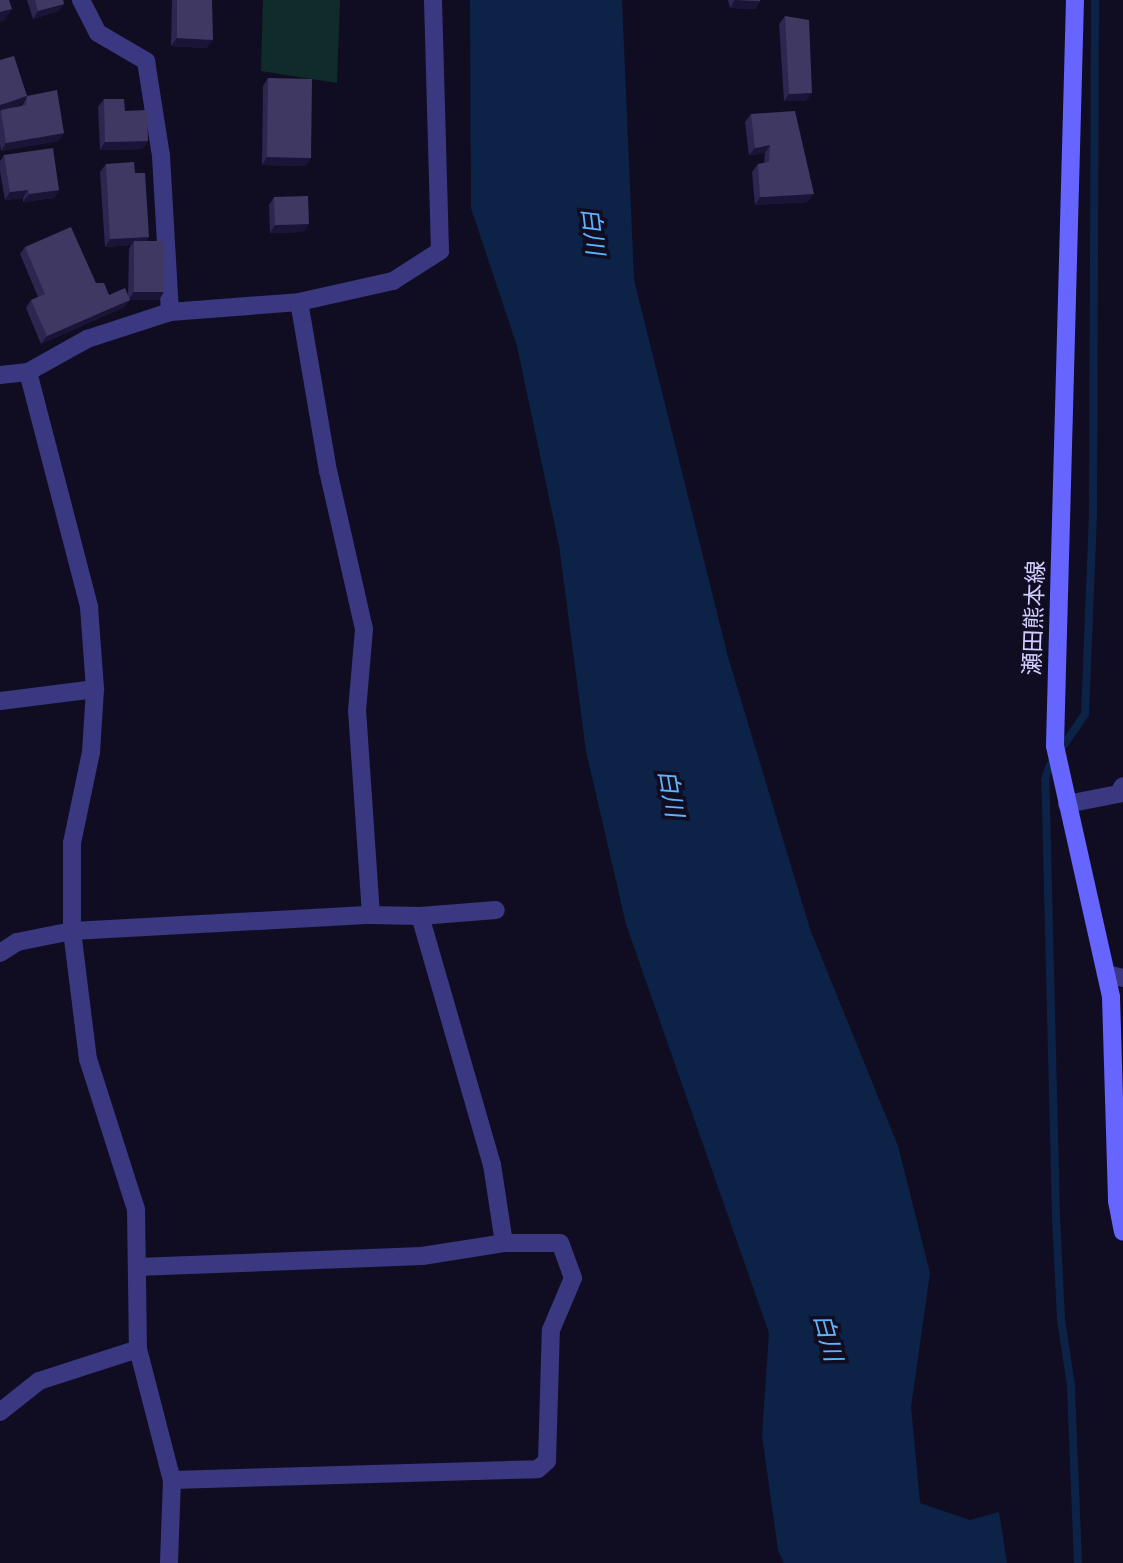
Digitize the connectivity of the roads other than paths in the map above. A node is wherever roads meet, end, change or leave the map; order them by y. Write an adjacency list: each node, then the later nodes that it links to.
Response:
1 (81, 0): 5 (street)
2 (433, 0): 4 (street)
3 (1075, 0): 11 (main road, 瀬田熊本線)
4 (299, 302): 5 (street); 13 (street)
5 (170, 312): 6 (street)
6 (28, 373): 7 (street); 8 (street)
7 (0, 375)
8 (95, 689): 9 (street); 15 (street)
9 (0, 701)
10 (1123, 786): 11 (street)
11 (1067, 804): 17 (main road, 瀬田熊本線)
12 (496, 910): 14 (street)
13 (371, 915): 14 (street); 15 (street)
14 (420, 916): 19 (street)
15 (72, 931): 16 (street); 20 (street)
16 (0, 953)
17 (1115, 976): 18 (main road, 瀬田熊本線)
18 (1123, 1231)
19 (504, 1244): 20 (street); 23 (street)
20 (137, 1267): 21 (street)
21 (138, 1349): 22 (street); 23 (street)
22 (0, 1412)
23 (172, 1479): 24 (street)
24 (169, 1563)

